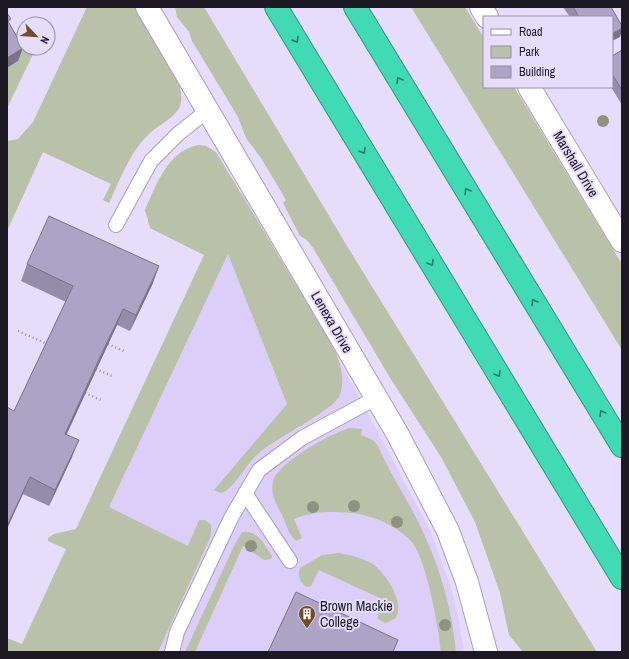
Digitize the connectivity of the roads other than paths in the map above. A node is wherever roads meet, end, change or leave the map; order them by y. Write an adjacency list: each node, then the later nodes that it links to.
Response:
1 (147, 7): 7 (street, Lenexa Drive)
2 (276, 7): 14 (highway, one-way to 14)
3 (355, 7): 11 (highway, one-way to 3)
4 (481, 7): 5 (street)
5 (486, 16)
6 (530, 88): 9 (street, Marshall Drive)
7 (208, 111): 8 (lane); 10 (street, Lenexa Drive)
8 (116, 225)
9 (622, 241)
10 (376, 398): 12 (lane); 16 (street, Lenexa Drive)
11 (622, 446)
12 (245, 493): 13 (lane); 15 (lane)
13 (290, 560)
14 (622, 578)
15 (172, 652)
16 (486, 652)

